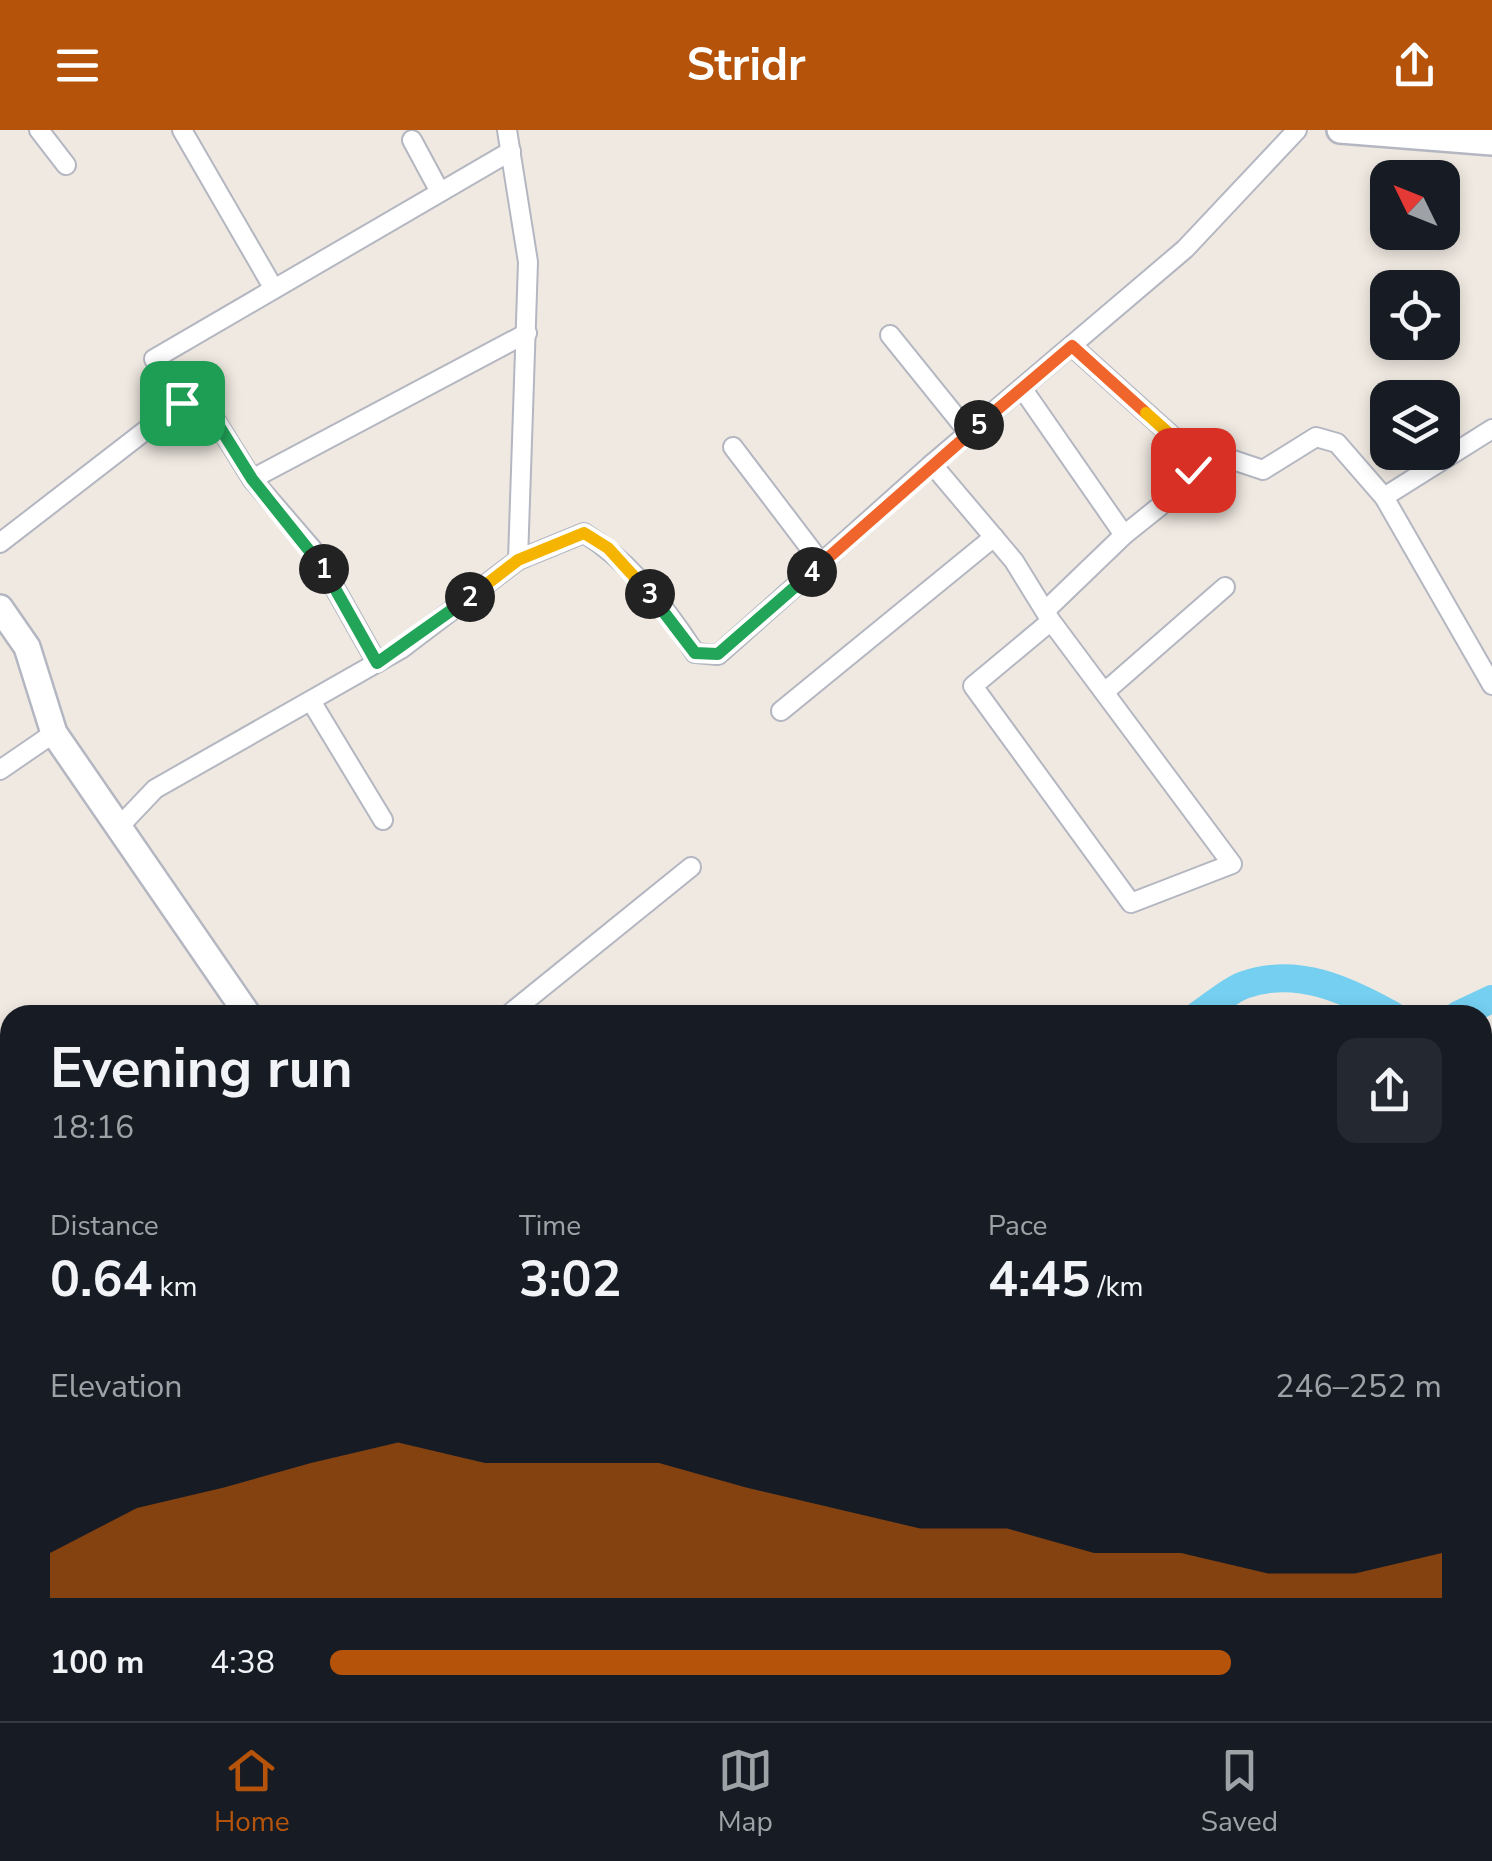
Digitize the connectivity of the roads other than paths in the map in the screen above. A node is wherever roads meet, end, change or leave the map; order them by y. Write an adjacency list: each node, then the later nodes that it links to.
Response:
1 (39, 130): 9 (street)
2 (182, 130): 11 (street)
3 (508, 130): 8 (street)
4 (1297, 130): 14 (street)
5 (1340, 130): 7 (street)
6 (412, 140): 10 (street)
7 (1492, 142)
8 (511, 151): 10 (street); 12 (street)
9 (66, 164)
10 (440, 192): 11 (street)
11 (274, 289): 16 (street)
12 (527, 333): 22 (street); 27 (street)
13 (890, 335): 17 (street)
14 (1072, 346): 15 (street); 20 (street)
15 (1022, 388): 17 (street); 24 (street)
16 (182, 403): 22 (street); 26 (street)
17 (969, 433): 21 (street)
18 (1490, 436): 23 (street)
19 (734, 447): 28 (street)
20 (1193, 460): 23 (street); 24 (street)
21 (932, 464): 25 (street); 28 (street)
22 (252, 479): 32 (street)
23 (1384, 497): 33 (street)
24 (1124, 535): 31 (street)
25 (994, 537): 31 (street); 36 (street)
26 (0, 543)
27 (518, 560): 28 (street); 32 (street)
28 (822, 564)
29 (1225, 587): 34 (street)
30 (0, 608): 37 (street)
31 (1048, 616): 34 (street); 34 (street)
32 (377, 663): 35 (street)
33 (1492, 685)
34 (1107, 690)
35 (311, 701): 39 (street); 40 (street)
36 (781, 711)
37 (54, 733): 38 (street); 40 (street)
38 (0, 770)
39 (382, 820)
40 (118, 829): 42 (street)
41 (692, 867): 43 (street)
42 (241, 1005)
43 (520, 1005)

